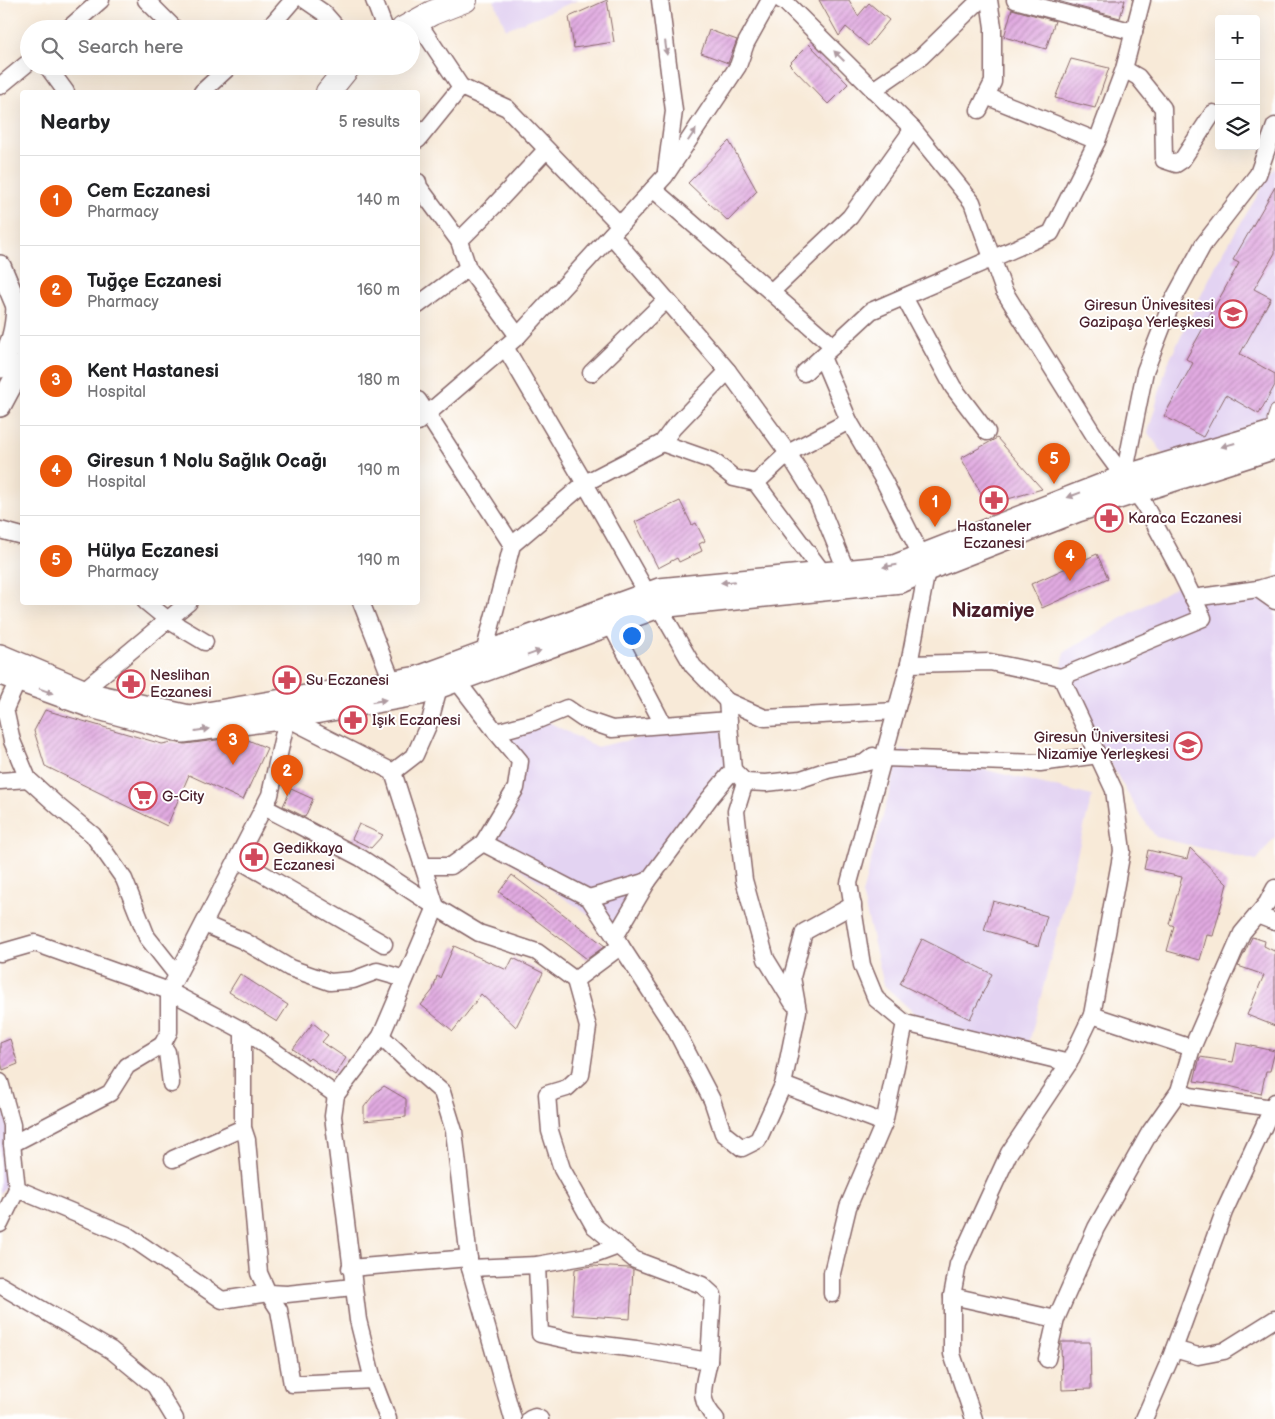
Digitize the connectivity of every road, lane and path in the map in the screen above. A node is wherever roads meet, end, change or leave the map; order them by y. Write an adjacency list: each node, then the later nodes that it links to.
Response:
1 (101, 0): 14 (street)
2 (146, 0): 15 (street)
3 (293, 0): 16 (street)
4 (305, 0): 17 (street)
5 (374, 0): 18 (street)
6 (660, 0): 39 (street, one-way to 39)
7 (770, 0): 39 (street, one-way to 7)
8 (781, 0): 32 (street, one-way to 8)
9 (980, 0): 32 (street)
10 (988, 0): 37 (street)
11 (1015, 0): 20 (street)
12 (1142, 0): 20 (street)
13 (452, 2): 19 (main road)
14 (78, 20)
15 (166, 20)
16 (276, 20)
17 (330, 20)
18 (382, 20)
19 (419, 20)
20 (1134, 32): 23 (street)
21 (420, 37): 28 (street)
22 (20, 69): 27 (street)
23 (1124, 69): 33 (street); 37 (street)
24 (54, 75): 29 (street)
25 (217, 75): 30 (street)
26 (342, 75): 31 (main road)
27 (0, 86)
28 (461, 87): 36 (street); 38 (street)
29 (65, 90)
30 (204, 90)
31 (330, 90)
32 (873, 90): 35 (street)
33 (1213, 113)
34 (1275, 126): 69 (street)
35 (912, 129): 44 (street); 47 (street)
36 (420, 138)
37 (1097, 140): 44 (street)
38 (546, 150): 42 (street); 43 (street)
39 (665, 176): 40 (street)
40 (654, 188): 42 (street); 47 (street)
41 (420, 189): 43 (street)
42 (616, 230): 49 (street); 52 (street)
43 (458, 240): 46 (street)
44 (992, 258): 48 (street); 69 (street)
45 (0, 266): 51 (street)
46 (468, 268): 50 (street); 52 (street)
47 (771, 292): 54 (street)
48 (904, 297): 54 (street); 63 (street)
49 (666, 300): 56 (street); 57 (street)
50 (420, 304)
51 (20, 312): 55 (street)
52 (518, 336): 53 (street)
53 (505, 347): 61 (street); 67 (street)
54 (827, 351): 58 (street); 62 (street)
55 (10, 357): 59 (street)
56 (591, 372)
57 (728, 372): 65 (street); 66 (street)
58 (804, 373)
59 (0, 406)
60 (1275, 410): 64 (lane)
61 (422, 418): 72 (street)
62 (849, 421): 66 (street); 73 (street)
63 (987, 432)
64 (1274, 437): 69 (street)
65 (662, 443): 67 (street); 68 (street)
66 (788, 453): 68 (street); 74 (street)
67 (585, 483): 72 (street); 79 (street)
68 (756, 483): 75 (street)
69 (1130, 484): 73 (street); 78 (street)
70 (0, 530): 71 (street)
71 (20, 535)
72 (512, 545): 87 (street)
73 (924, 562): 74 (street, one-way to 74); 79 (street); 89 (street)
74 (846, 570): 75 (street)
75 (823, 573): 79 (street, one-way to 79)
76 (1275, 584): 77 (street)
77 (1258, 589): 78 (street); 80 (street)
78 (1193, 598): 91 (street)
79 (653, 600): 85 (street); 87 (street); 95 (street)
80 (1275, 601)
81 (150, 605): 84 (street)
82 (186, 605): 84 (street)
83 (362, 605): 92 (street)
84 (168, 620): 86 (street); 94 (street)
85 (611, 625): 93 (street, one-way to 85); 99 (street)
86 (206, 642)
87 (484, 653): 92 (street)
88 (0, 655): 90 (street)
89 (909, 664): 91 (street); 96 (street)
90 (13, 673): 94 (street); 97 (street, one-way to 97); 105 (street)
91 (1061, 677): 102 (street)
92 (392, 682): 94 (street)
93 (448, 684): 97 (street, one-way to 93); 100 (street); 104 (street)
94 (84, 690)
95 (727, 701): 96 (street); 98 (street)
96 (896, 711): 101 (street)
97 (286, 718): 104 (street); 108 (street)
98 (728, 720): 99 (street); 103 (street)
99 (664, 724): 100 (street)
100 (496, 732): 109 (street)
101 (885, 751): 102 (street); 107 (street); 115 (street)
102 (1098, 756): 128 (street)
103 (733, 770): 107 (street); 112 (street)
104 (393, 772): 111 (street)
105 (28, 779): 106 (street); 123 (street)
106 (0, 781)
107 (745, 782): 127 (street)
108 (264, 808): 110 (street); 116 (street)
109 (484, 843): 111 (street); 114 (street)
110 (237, 859): 119 (street); 121 (street)
111 (423, 866): 116 (street)
112 (648, 881): 114 (street); 120 (street)
113 (1275, 888): 117 (street)
114 (589, 898): 120 (street)
115 (853, 904): 127 (street); 129 (street)
116 (436, 908): 124 (street); 125 (street)
117 (1257, 915): 118 (street); 133 (street)
118 (1275, 922)
119 (204, 924): 123 (street); 124 (street)
120 (618, 942): 125 (street); 137 (street)
121 (384, 944)
122 (0, 953): 126 (street)
123 (177, 975): 126 (street)
124 (405, 979): 131 (street)
125 (575, 980): 147 (street)
126 (169, 991): 130 (street); 132 (street)
127 (798, 1011): 137 (street)
128 (1092, 1015): 133 (street); 134 (street)
129 (905, 1024): 134 (street); 141 (street)
130 (243, 1030): 139 (street); 142 (street)
131 (381, 1036): 139 (street); 148 (street)
132 (162, 1045): 136 (street); 143 (street)
133 (1192, 1048): 138 (street)
134 (1069, 1063): 155 (street)
135 (0, 1082): 143 (street)
136 (171, 1084)
137 (782, 1085): 141 (street)
138 (1179, 1091): 140 (street); 156 (street)
139 (336, 1095): 150 (street)
140 (1273, 1105): 158 (street)
141 (884, 1123): 154 (street)
142 (243, 1128): 144 (street); 153 (street)
143 (12, 1144): 145 (street)
144 (173, 1159)
145 (17, 1189): 146 (street); 153 (street)
146 (1, 1220)
147 (618, 1246): 149 (street); 160 (street)
148 (469, 1263): 149 (street); 150 (street); 164 (street)
149 (537, 1265): 160 (street)
150 (350, 1268): 152 (street)
151 (0, 1285): 162 (street)
152 (353, 1287): 153 (street); 161 (street)
153 (268, 1293): 161 (street)
154 (832, 1294)
155 (952, 1296): 156 (street); 168 (street)
156 (1056, 1319): 159 (street)
157 (1275, 1319): 158 (street)
158 (1174, 1349): 169 (street)
159 (1047, 1359)
160 (709, 1361): 167 (street)
161 (373, 1380): 163 (street)
162 (175, 1419)
163 (388, 1419)
164 (513, 1419)
165 (530, 1419): 166 (street)
166 (540, 1419)
167 (716, 1419)
168 (974, 1419)
169 (1144, 1419)

